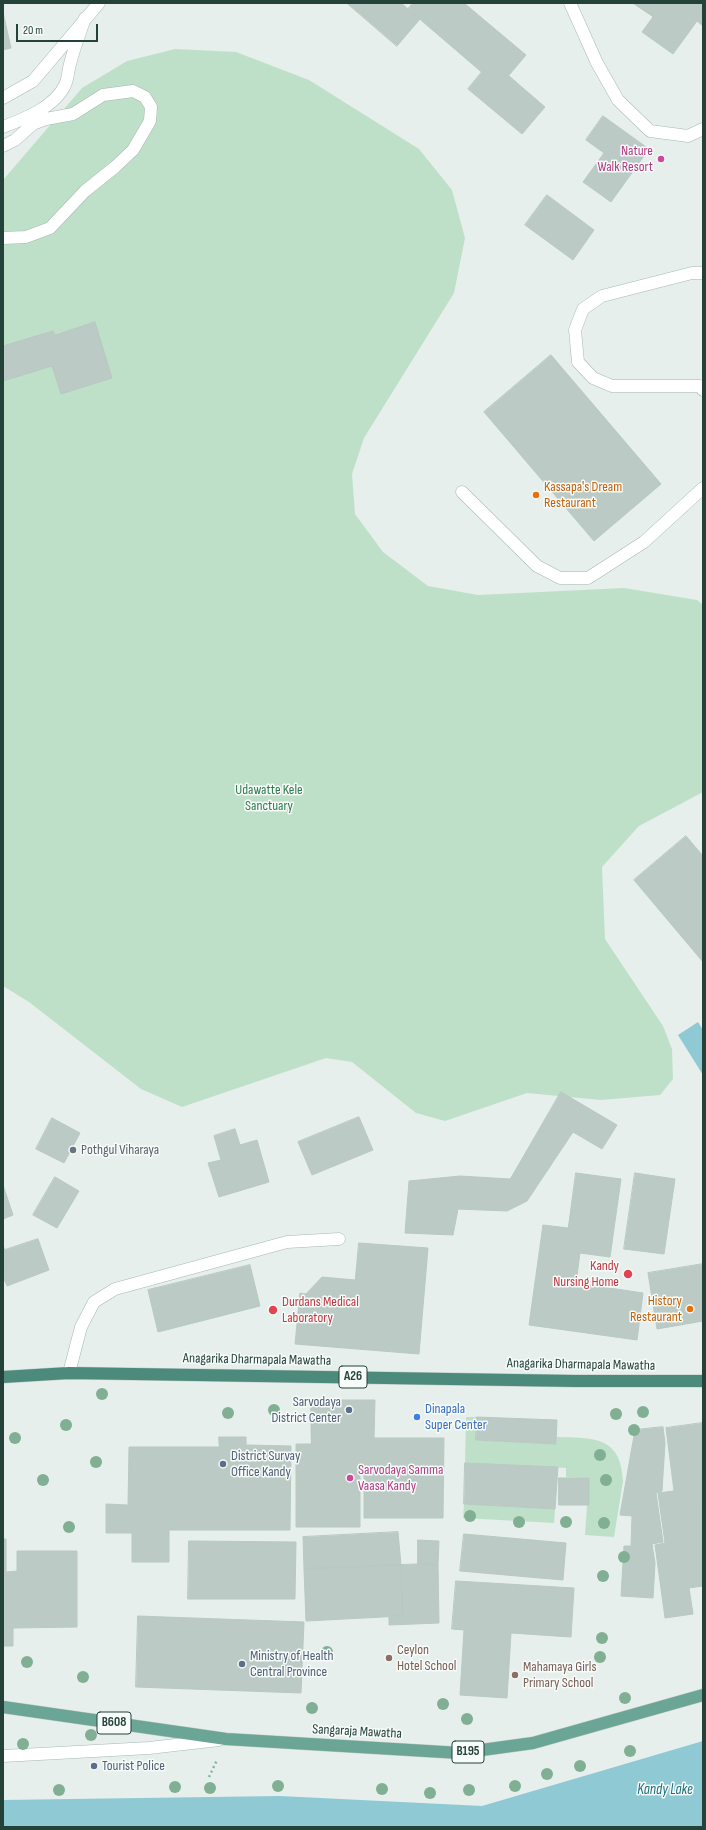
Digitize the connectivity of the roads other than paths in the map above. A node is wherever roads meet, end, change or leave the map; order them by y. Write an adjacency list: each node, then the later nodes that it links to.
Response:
1 (99, 3): 3 (street)
2 (570, 3): 6 (street)
3 (86, 18): 4 (street); 5 (street)
4 (3, 98)
5 (3, 127)
6 (703, 129)
7 (3, 146): 8 (street)
8 (3, 238)
9 (703, 273): 10 (street)
10 (703, 390)
11 (703, 488): 12 (street)
12 (462, 492)
13 (339, 1239): 14 (street)
14 (69, 1373): 15 (highway, Anagarika Dharmapala Mawatha / A26); 16 (highway, Anagarika Dharmapala Mawatha / A26)
15 (4, 1375)
16 (703, 1381)
17 (703, 1695): 19 (main road, Sangaraja Mawatha / B195)
18 (3, 1708): 19 (main road, B608)
19 (226, 1739): 20 (street, Sangaraja Mawatha)
20 (3, 1756)

